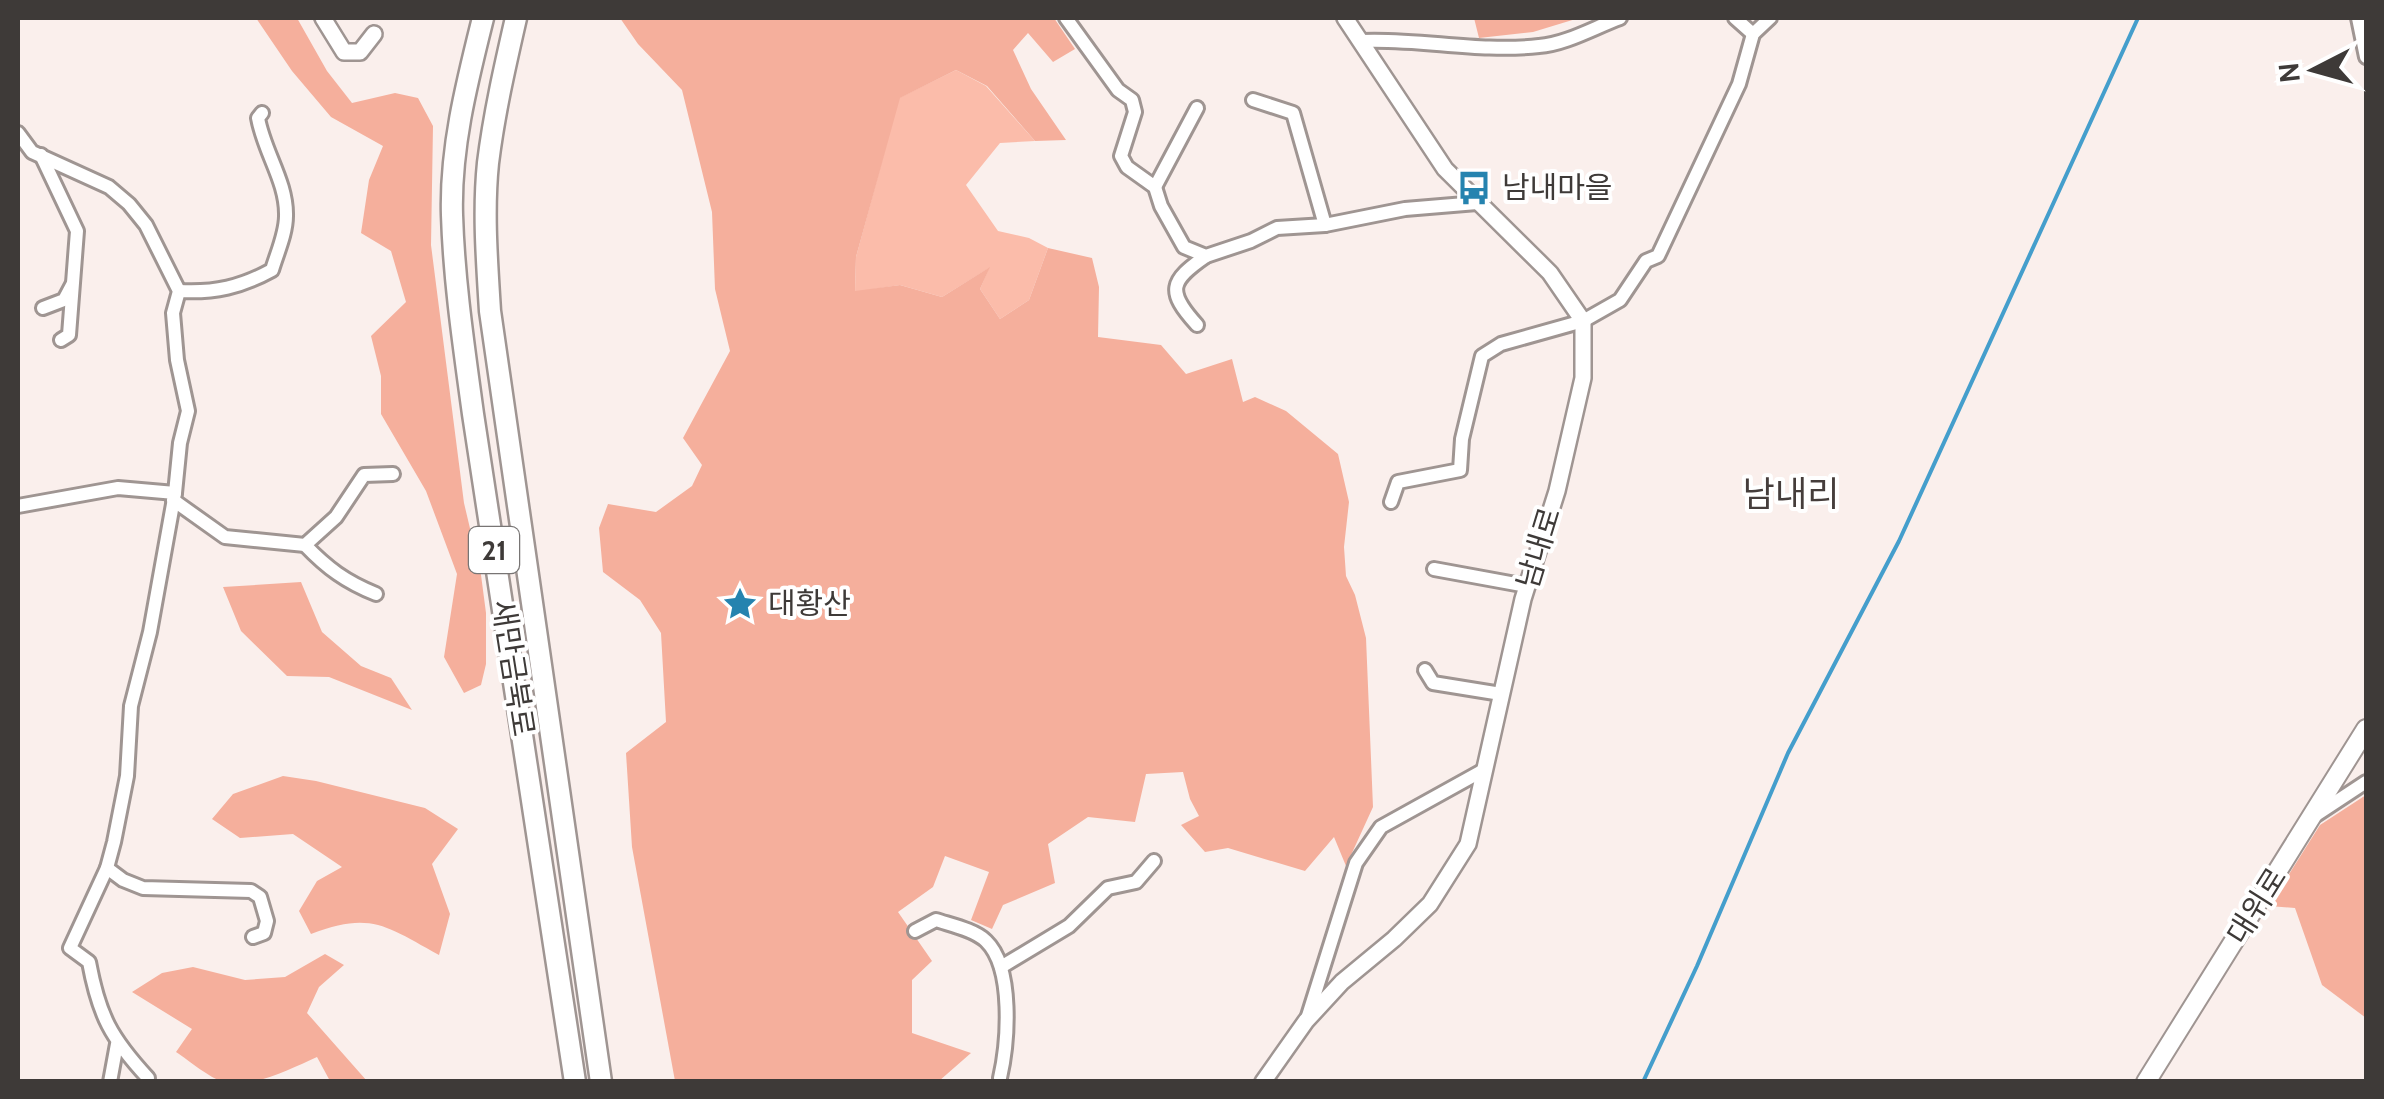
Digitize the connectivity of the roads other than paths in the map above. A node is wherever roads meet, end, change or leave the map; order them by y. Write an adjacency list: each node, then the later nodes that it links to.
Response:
1 (323, 18): 10 (street)
2 (483, 18): 53 (highway, 새만금북로 / 21)
3 (516, 18): 54 (highway, 새만금북로 / 21)
4 (1066, 18): 19 (street)
5 (1344, 18): 12 (street)
6 (1620, 18): 12 (street)
7 (1734, 18): 11 (street)
8 (1770, 18): 11 (street)
9 (2358, 18): 13 (street)
10 (374, 34)
11 (1753, 34): 26 (street)
12 (1361, 41): 20 (street)
13 (2366, 58)
14 (1253, 100): 21 (street)
15 (1196, 108): 19 (street)
16 (262, 113): 24 (street)
17 (18, 132): 18 (street)
18 (41, 155): 23 (street); 24 (street)
19 (1155, 186): 22 (street)
20 (1477, 203): 21 (street); 26 (street)
21 (1324, 225): 22 (street)
22 (1206, 256): 27 (street)
23 (75, 278): 25 (street); 28 (street)
24 (180, 291): 30 (street)
25 (43, 308)
26 (1584, 321): 31 (street); 35 (street, 남내로)
27 (1197, 325)
28 (61, 340)
29 (393, 474): 33 (street)
30 (174, 496): 32 (street); 33 (street); 44 (street)
31 (1391, 502)
32 (18, 506)
33 (305, 545): 36 (street)
34 (1434, 569): 35 (street)
35 (1527, 586): 38 (street, 남내로)
36 (376, 594)
37 (1424, 670): 38 (street)
38 (1501, 694): 40 (street, 남내로)
39 (2366, 729): 42 (main road, 대위로)
40 (1482, 771): 48 (street, 남내로); 48 (street)
41 (2366, 782): 42 (street)
42 (2314, 816): 56 (main road, 대위로)
43 (1154, 861): 47 (street)
44 (107, 868): 46 (street); 49 (street)
45 (914, 931): 47 (street)
46 (253, 937)
47 (1001, 967): 51 (street)
48 (1306, 1022): 55 (street, 남내로)
49 (117, 1044): 50 (street); 52 (street)
50 (148, 1078)
51 (1004, 1080)
52 (110, 1082)
53 (575, 1082)
54 (601, 1082)
55 (1262, 1082)
56 (2146, 1082)

